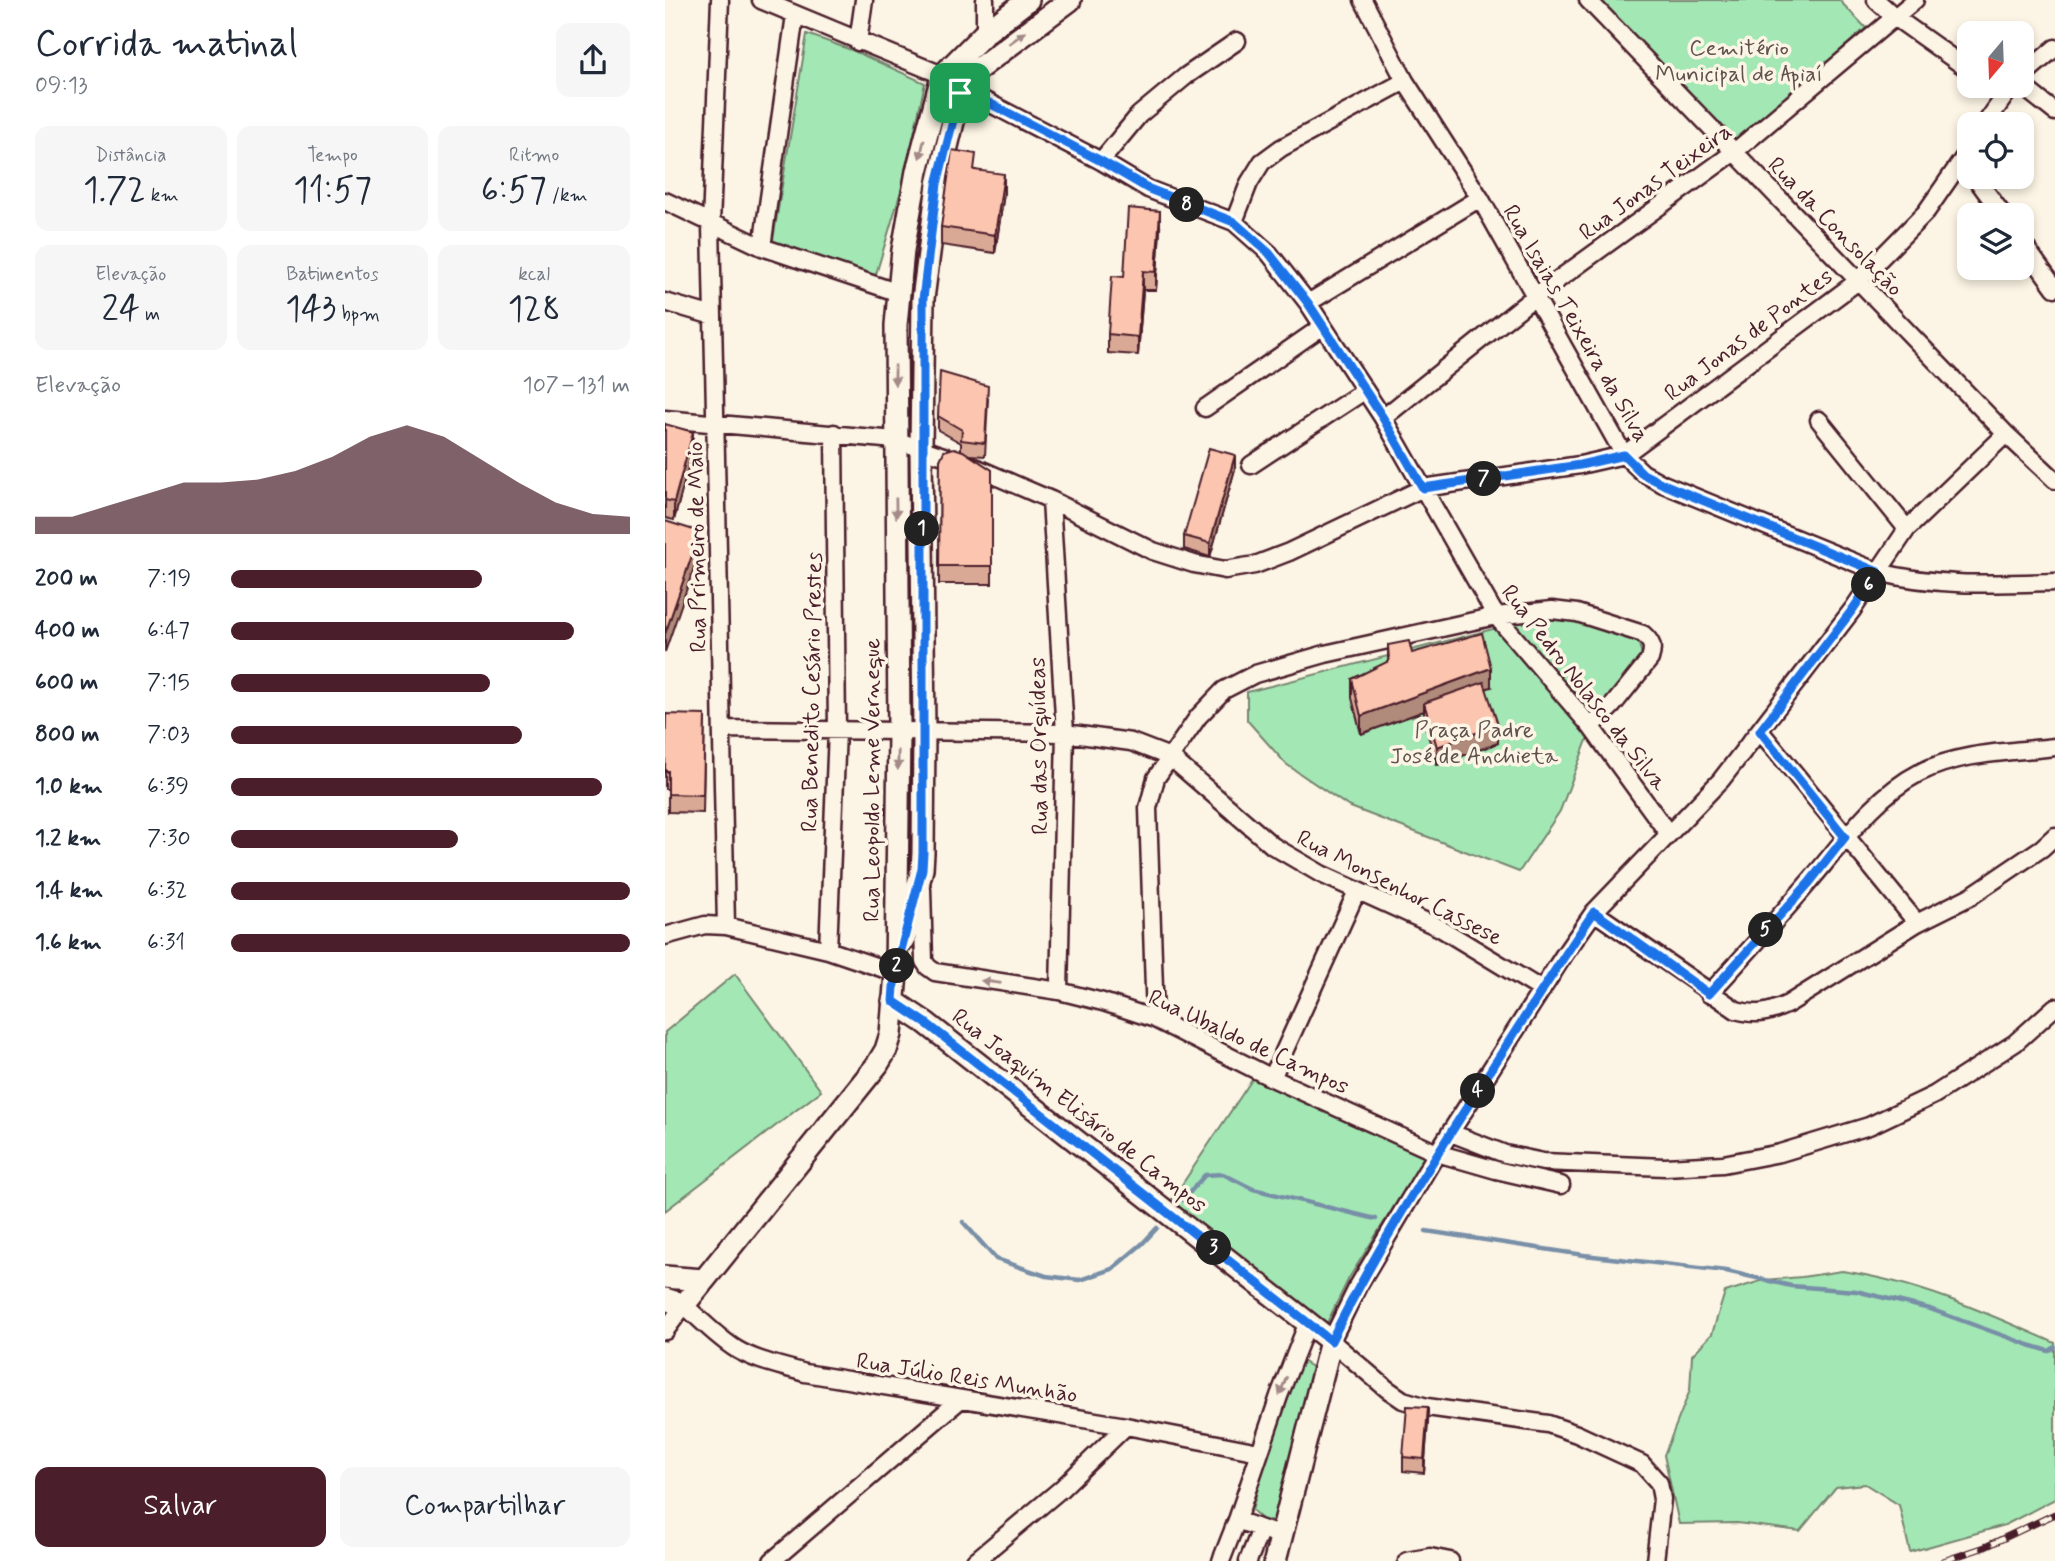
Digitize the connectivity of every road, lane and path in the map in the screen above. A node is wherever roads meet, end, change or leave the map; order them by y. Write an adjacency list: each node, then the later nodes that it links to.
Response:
1 (720, 0): 29 (street, Rua Primeiro de Maio)
2 (761, 0): 11 (street)
3 (864, 0): 15 (street)
4 (985, 0): 13 (street)
5 (1028, 0): 13 (main road)
6 (1070, 0): 19 (main road, one-way to 6)
7 (1363, 0): 20 (street, Rua Isaias Teixeira da Silva)
8 (1588, 0): 23 (street, Rua da Consolação)
9 (1876, 0): 12 (street)
10 (1915, 0): 12 (street, Rua Jonas Teixeira)
11 (795, 15): 15 (street); 30 (street)
12 (1896, 18): 17 (street); 23 (street, Rua Jonas Teixeira)
13 (985, 33): 19 (main road)
14 (1237, 41): 24 (street)
15 (858, 42): 19 (street)
16 (2055, 48): 18 (street)
17 (1957, 61)
18 (2034, 66)
19 (953, 81): 24 (street); 34 (main road, Rua Leopoldo Leme Verneque, one-way to 34); 49 (main road, Rua Leopoldo Leme Verneque)
20 (1405, 81): 26 (street, Rua Isaias Teixeira da Silva); 28 (street)
21 (2034, 95): 22 (street)
22 (2055, 112)
23 (1733, 153): 32 (street, Rua da Consolação); 35 (street, Rua Jonas Teixeira)
24 (1101, 161): 28 (street)
25 (1957, 172): 32 (street, Rua Jonas de Pontes)
26 (1480, 198): 35 (street, Rua Isaias Teixeira da Silva); 37 (street)
27 (665, 201): 29 (street)
28 (1234, 222): 37 (street, Rua Pedro Nolasco da Silva)
29 (711, 223): 30 (street); 38 (street, Rua Primeiro de Maio)
30 (762, 247): 34 (street)
31 (2034, 259): 33 (street)
32 (1858, 281): 47 (street, Rua da Consolação); 50 (street, Rua Jonas de Pontes)
33 (2055, 288)
34 (899, 293): 48 (main road, Rua Leopoldo Leme Verneque, one-way to 48)
35 (1534, 297): 42 (street, Rua Jonas Teixeira); 50 (street, Rua Isaias Teixeira da Silva)
36 (665, 302): 38 (street)
37 (1308, 303): 39 (street, Rua Pedro Nolasco da Silva)
38 (713, 316): 45 (street, Rua Primeiro de Maio)
39 (1322, 326): 40 (street, Rua Pedro Nolasco da Silva); 41 (street)
40 (1364, 391): 42 (street, Rua Pedro Nolasco da Silva); 51 (street)
41 (1205, 408)
42 (1383, 418): 53 (street, Rua Pedro Nolasco da Silva)
43 (665, 419): 45 (street, Rua Jonas de Pontes)
44 (1819, 420): 55 (street)
45 (716, 423): 46 (street, Rua Jonas de Pontes); 60 (street, Rua Primeiro de Maio)
46 (834, 433): 48 (street, Rua Jonas de Pontes); 61 (street, Rua Benedito Cesário Prestes)
47 (2006, 435): 52 (street, Rua da Consolação); 55 (street)
48 (895, 440): 49 (street, Rua Jonas de Pontes); 62 (main road, Rua Leopoldo Leme Verneque, one-way to 62)
49 (921, 448): 54 (street, Rua Jonas de Pontes); 63 (main road, Rua Leopoldo Leme Verneque)
50 (1624, 455): 53 (street, Rua Jonas de Pontes); 56 (street, Rua Isaias Teixeira da Silva)
51 (1251, 465)
52 (2055, 480)
53 (1423, 488): 54 (street, Rua Jonas de Pontes); 58 (street, Rua Pedro Nolasco da Silva)
54 (1051, 500): 65 (street, Rua das Orquídeas)
55 (1907, 529): 56 (street)
56 (1878, 572): 57 (street, Rua Isaias Teixeira da Silva); 64 (street)
57 (2055, 582)
58 (1496, 616): 59 (street, Rua Pedro Nolasco da Silva); 59 (street); 67 (street)
59 (1591, 727): 68 (street, Rua Pedro Nolasco da Silva)
60 (722, 729): 61 (street, Rua Monsenhor Cassese); 75 (street, Rua Primeiro de Maio)
61 (837, 731): 62 (street, Rua Monsenhor Cassese); 77 (street, Rua Benedito Cesário Prestes)
62 (899, 731): 63 (street, Rua Monsenhor Cassese); 78 (main road, Rua Leopoldo Leme Verneque, one-way to 78)
63 (924, 731): 65 (street, Rua Monsenhor Cassese); 71 (main road, Rua Leopoldo Leme Verneque)
64 (1760, 731): 68 (street); 70 (street)
65 (1065, 733): 67 (street, Rua Monsenhor Cassese); 80 (street, Rua das Orquídeas)
66 (2055, 747): 70 (street)
67 (1170, 757): 72 (street, Rua Monsenhor Cassese); 84 (street)
68 (1668, 833): 73 (street)
69 (2055, 836): 74 (street)
70 (1845, 837): 74 (street); 81 (street)
71 (922, 869): 78 (main road, Rua Leopoldo Leme Verneque); 80 (street, Rua Ubaldo de Campos, one-way to 71)
72 (1357, 891): 79 (street, Rua Monsenhor Cassese); 85 (street)
73 (1594, 912): 79 (street); 81 (street)
74 (1917, 923): 81 (street)
75 (726, 926): 76 (street); 77 (street)
76 (665, 936)
77 (828, 950): 78 (street)
78 (895, 973): 82 (main road)
79 (1542, 990): 86 (street)
80 (1059, 992): 84 (street, Rua Ubaldo de Campos)
81 (1709, 994)
82 (893, 1001): 90 (main road); 92 (main road, Rua Joaquim Elisário de Campos)
83 (2055, 1007): 86 (street)
84 (1155, 1019): 85 (street, Rua Ubaldo de Campos)
85 (1272, 1077): 87 (street, Rua Ubaldo de Campos)
86 (1451, 1133): 87 (street)
87 (1437, 1153): 88 (street, Rua Ubaldo de Campos); 94 (street)
88 (1561, 1185)
89 (665, 1277): 90 (main road)
90 (702, 1280): 91 (main road)
91 (675, 1302): 93 (street); 95 (street, Rua Júlio Reis Munhão)
92 (1308, 1322): 94 (main road, Rua Joaquim Elisário de Campos); 97 (street, one-way to 97)
93 (665, 1331)
94 (1331, 1341): 99 (main road); 107 (street)
95 (961, 1399): 96 (street, Rua Júlio Reis Munhão); 100 (street)
96 (1126, 1426): 97 (street, Rua Júlio Reis Munhão); 101 (street)
97 (1259, 1452): 98 (street)
98 (1237, 1520): 99 (street); 102 (street)
99 (1271, 1533): 103 (street); 104 (main road)
100 (772, 1561)
101 (975, 1561)
102 (1221, 1561)
103 (1248, 1561)
104 (1275, 1561)
105 (1407, 1561): 106 (street)
106 (1450, 1561)
107 (1655, 1561)

